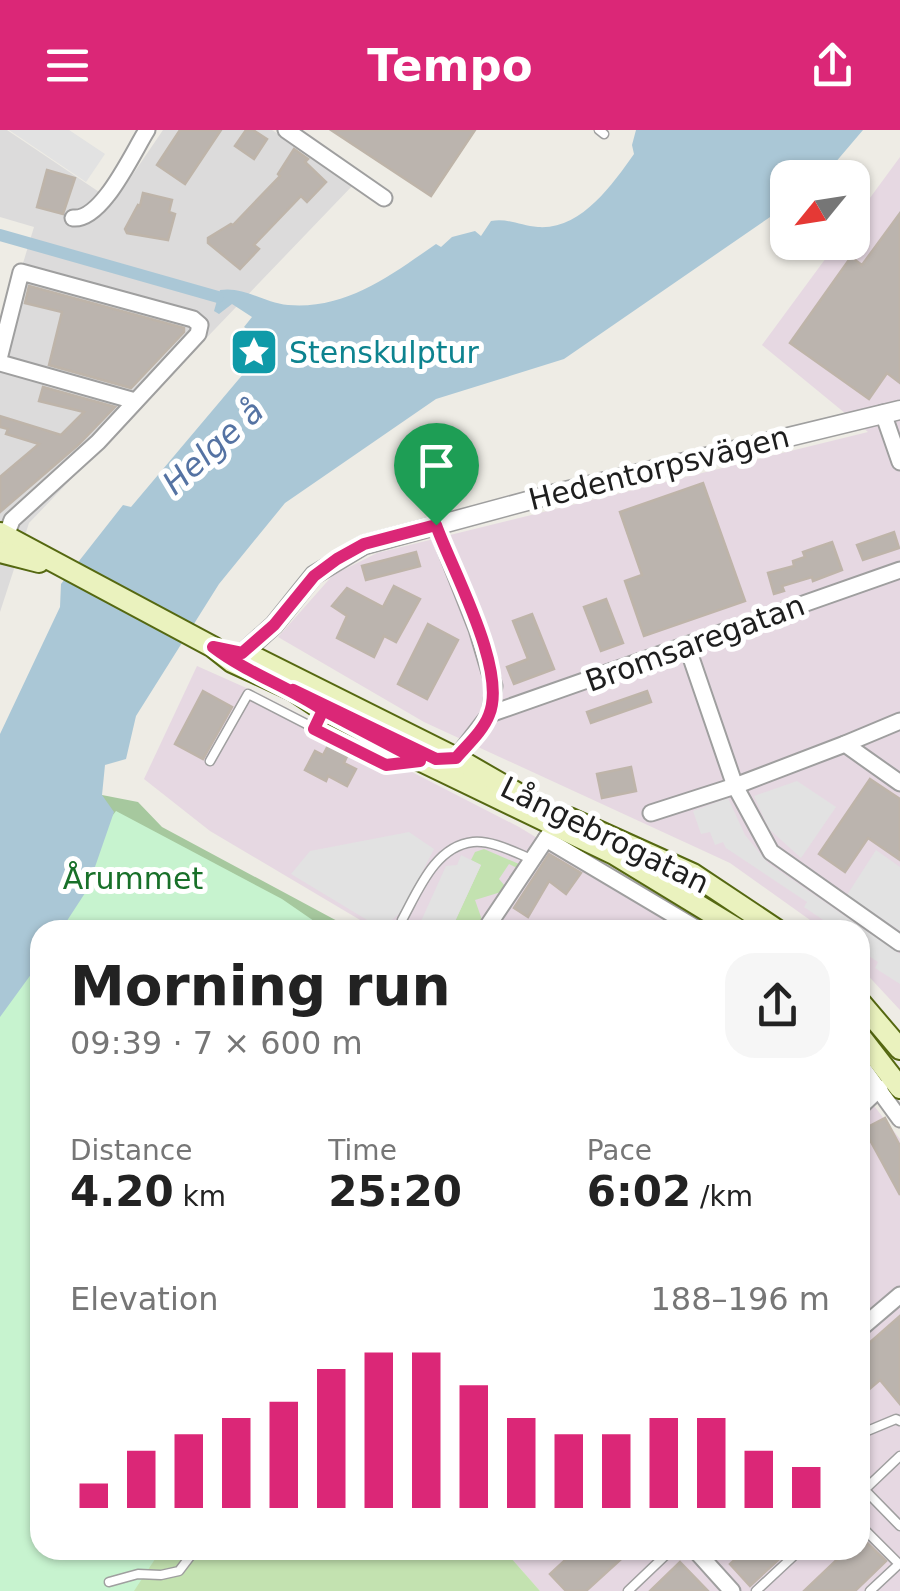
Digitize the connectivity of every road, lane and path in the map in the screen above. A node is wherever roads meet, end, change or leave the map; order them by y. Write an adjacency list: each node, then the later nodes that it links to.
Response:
1 (148, 130): 4 (street)
2 (286, 130): 3 (street)
3 (384, 198)
4 (73, 218)
5 (0, 355): 7 (street)
6 (0, 362): 7 (street)
7 (135, 402): 11 (street)
8 (892, 412): 9 (street); 10 (street, Hedentorpsvägen)
9 (900, 462)
10 (436, 525): 13 (street, Hedentorpsvägen); 18 (street)
11 (2, 543): 14 (main road, Långebrogatan)
12 (900, 570): 15 (street, Bromsaregatan)
13 (274, 625): 16 (street, Hedentorpsvägen); 17 (street)
14 (208, 645): 16 (main road, Långebrogatan); 17 (main road, Långebrogatan)
15 (687, 646): 18 (street, Bromsaregatan); 25 (street)
16 (242, 653): 17 (main road, Långebrogatan)
17 (279, 679): 19 (main road, Långebrogatan); 22 (main road, Långebrogatan); 22 (street)
18 (490, 714): 22 (street)
19 (319, 719): 23 (lane); 27 (main road, Långebrogatan)
20 (900, 722): 21 (street)
21 (845, 744): 24 (street); 25 (street)
22 (456, 758): 29 (main road, Långebrogatan)
23 (210, 761)
24 (900, 783)
25 (735, 786): 26 (street); 36 (street)
26 (651, 813)
27 (551, 832): 28 (street, Långebrogatan); 32 (street); 33 (main road, Långebrogatan)
28 (534, 860): 30 (lane); 31 (street, Långebrogatan)
29 (720, 890): 34 (street); 35 (main road, Långebrogatan)
30 (402, 920)
31 (493, 920)
32 (684, 920)
33 (721, 920)
34 (733, 920)
35 (763, 920)
36 (867, 920)
37 (870, 922): 38 (street)
38 (900, 943)
39 (870, 1014): 41 (main road)
40 (870, 1046): 44 (street)
41 (900, 1049)
42 (870, 1052): 45 (main road)
43 (870, 1072): 45 (street)
44 (900, 1074)
45 (890, 1088): 46 (street)
46 (900, 1119)
47 (900, 1295): 48 (street)
48 (870, 1320)
49 (900, 1421): 50 (lane)
50 (870, 1430)
51 (900, 1456): 52 (lane)
52 (870, 1482)
53 (870, 1497): 54 (lane)
54 (900, 1526)
55 (870, 1535): 61 (lane)
56 (187, 1560): 60 (lane)
57 (661, 1560): 62 (lane)
58 (704, 1560): 63 (street)
59 (789, 1560): 64 (lane)
60 (109, 1582)
61 (878, 1589)
62 (628, 1591)
63 (732, 1591)
64 (756, 1591)

